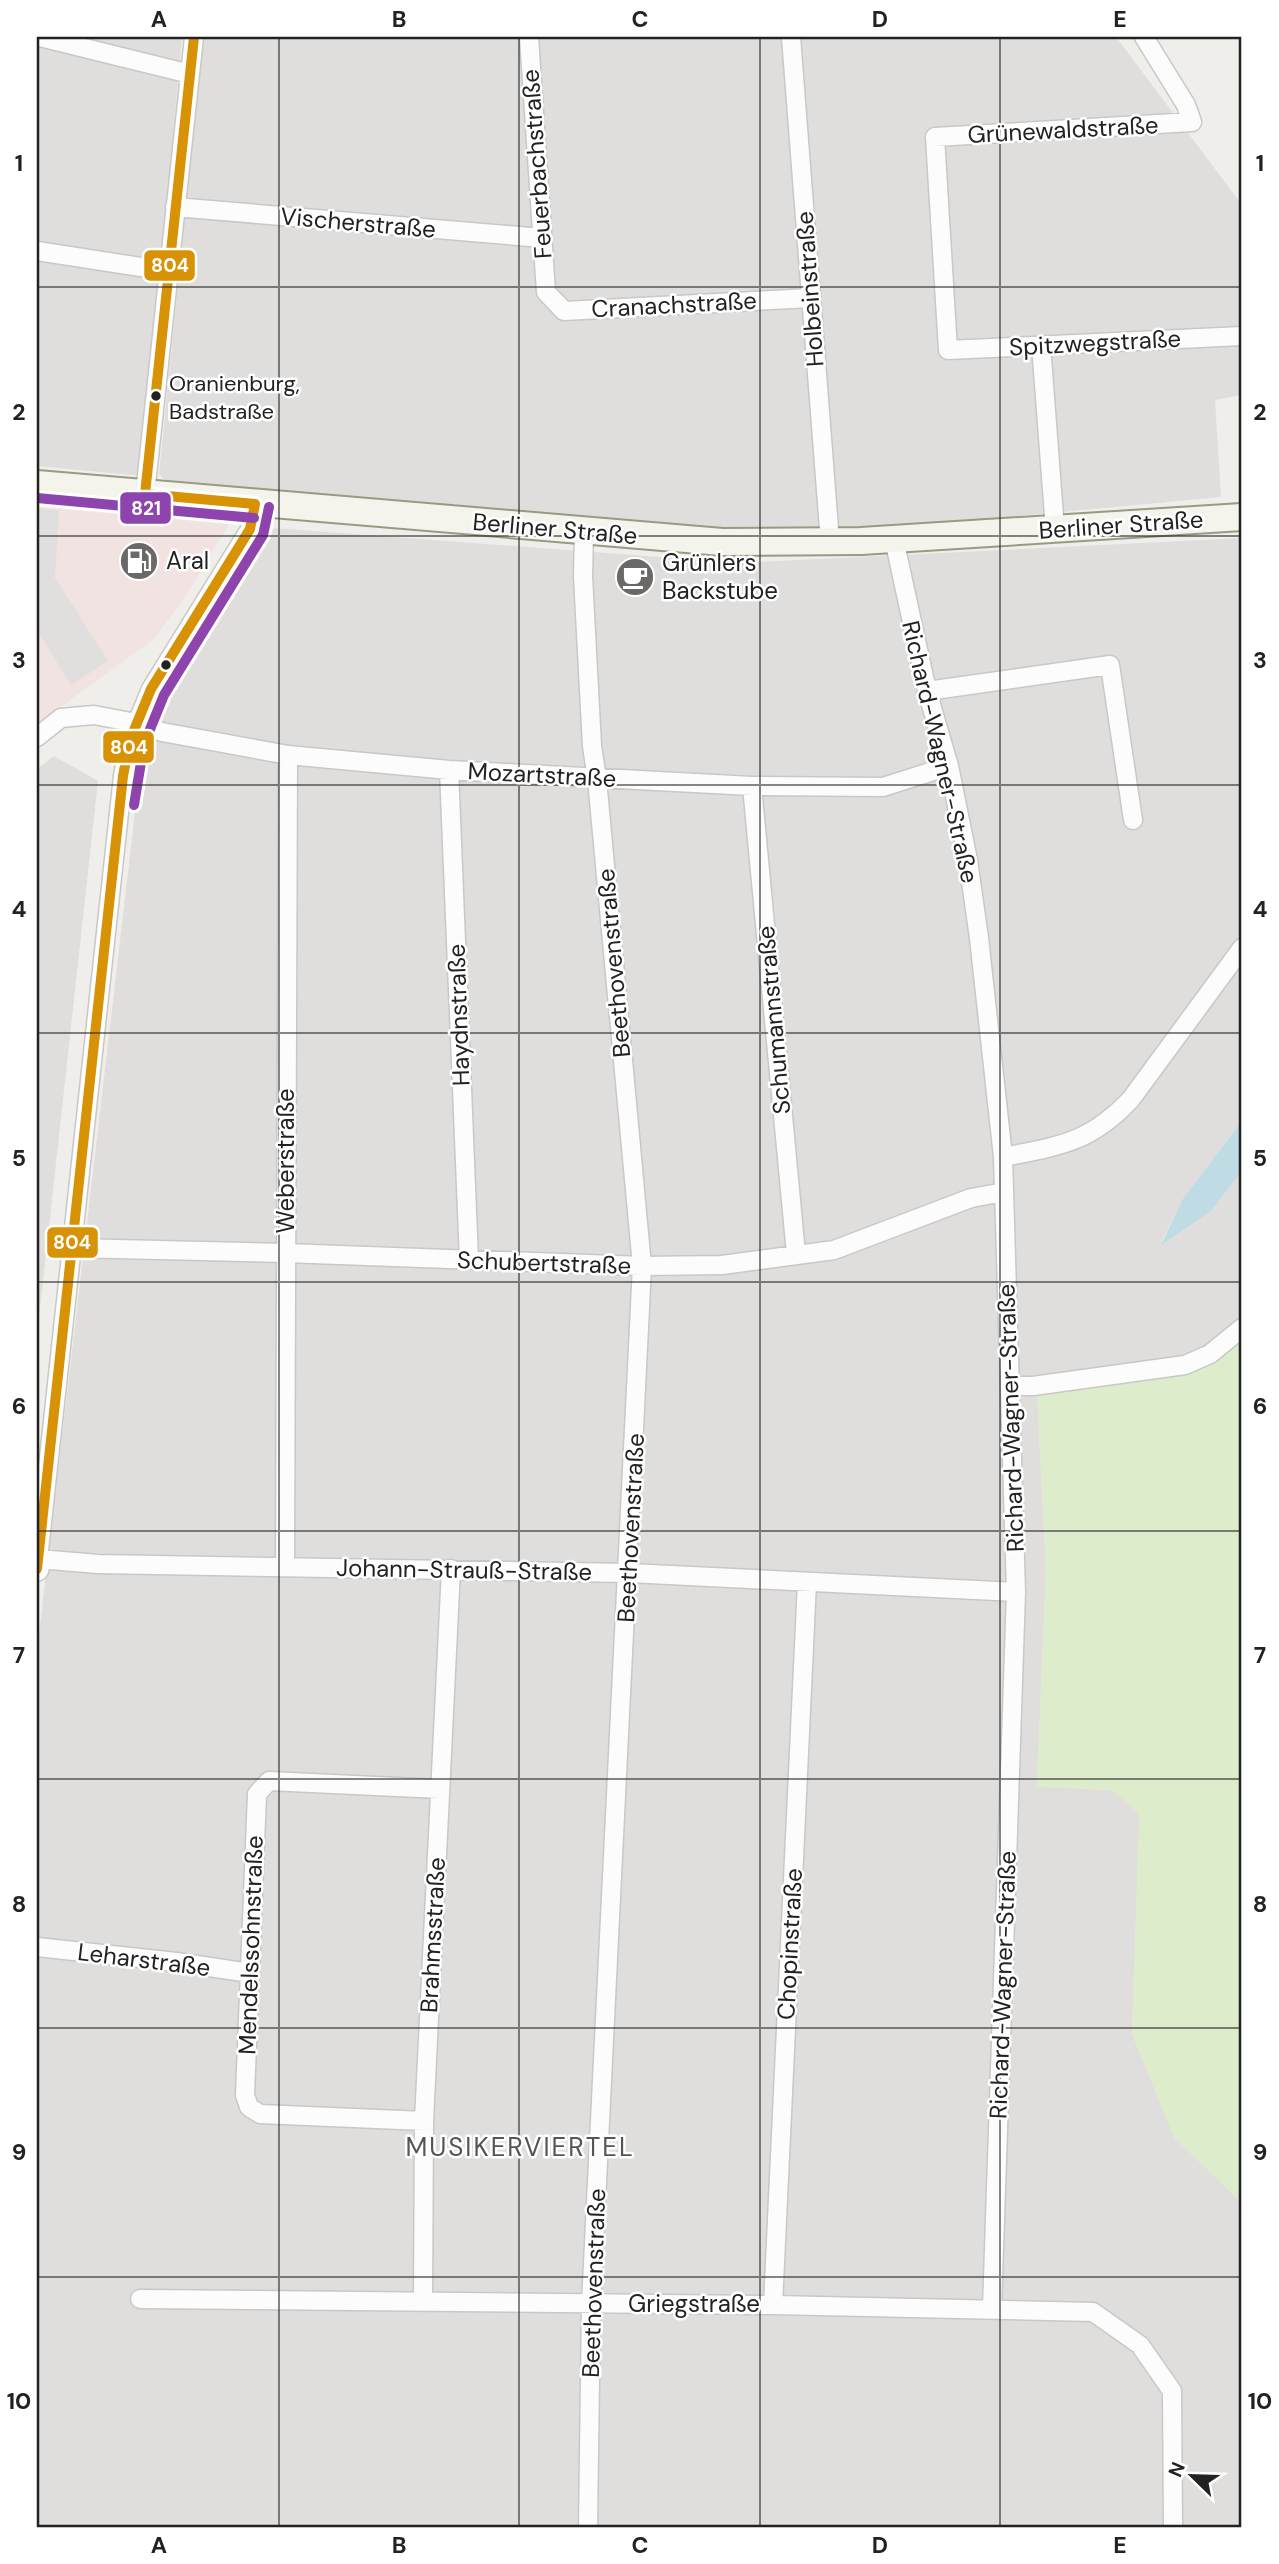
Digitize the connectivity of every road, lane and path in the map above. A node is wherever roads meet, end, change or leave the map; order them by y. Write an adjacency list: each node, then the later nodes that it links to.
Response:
1 (40, 37): 6 (street)
2 (194, 37): 6 (street)
3 (529, 37): 8 (street, Feuerbachstraße)
4 (791, 37): 12 (street, Holbeinstraße)
5 (1144, 37): 15 (street, Grünewaldstraße)
6 (190, 74): 7 (street)
7 (174, 207): 8 (street, Vischerstraße); 10 (street)
8 (542, 238): 11 (street, Feuerbachstraße)
9 (37, 251): 10 (street)
10 (167, 271): 17 (street)
11 (546, 292): 12 (street, Cranachstraße)
12 (810, 298): 23 (street, Holbeinstraße)
13 (1242, 336): 14 (street, Spitzwegstraße)
14 (1041, 345): 15 (street, Spitzwegstraße); 20 (street)
15 (948, 350)
16 (37, 484): 17 (main road, Berliner Straße)
17 (145, 494): 18 (main road, Berliner Straße)
18 (255, 504): 21 (main road, Berliner Straße); 25 (street)
19 (1242, 517): 20 (main road, Berliner Straße)
20 (1055, 529): 22 (main road, Berliner Straße)
21 (584, 531): 23 (main road, Berliner Straße); 30 (street, Beethovenstraße)
22 (894, 539): 23 (main road, Berliner Straße); 24 (street, Richard-Wagner-Straße)
23 (830, 542)
24 (927, 691): 28 (street, Richard-Wagner-Straße); 32 (street)
25 (135, 723): 26 (street, Mozartstraße); 27 (street, Mozartstraße); 36 (street)
26 (37, 737)
27 (288, 755): 29 (street, Mozartstraße); 37 (street, Weberstraße)
28 (949, 766): 31 (street, Mozartstraße); 34 (street, Richard-Wagner-Straße)
29 (449, 770): 30 (street, Mozartstraße); 39 (street, Haydnstraße)
30 (597, 779): 31 (street, Mozartstraße); 40 (street, Beethovenstraße)
31 (752, 786): 38 (street, Schumannstraße)
32 (1133, 820)
33 (1242, 948): 34 (street)
34 (1003, 1157): 35 (street, Richard-Wagner-Straße)
35 (1004, 1192): 38 (street, Schubertstraße); 42 (street, Richard-Wagner-Straße)
36 (72, 1248): 37 (street, Schubertstraße); 43 (street)
37 (285, 1253): 39 (street, Schubertstraße); 44 (street, Weberstraße)
38 (796, 1254): 40 (street, Schubertstraße)
39 (469, 1260): 40 (street, Schubertstraße)
40 (642, 1266): 46 (street, Beethovenstraße)
41 (1242, 1328): 42 (street)
42 (1010, 1386): 48 (street, Richard-Wagner-Straße)
43 (37, 1562): 44 (street, Johann-Strauß-Straße)
44 (285, 1567): 45 (street, Johann-Strauß-Straße)
45 (451, 1570): 46 (street, Johann-Strauß-Straße); 49 (street, Brahmsstraße)
46 (629, 1573): 47 (street, Johann-Strauß-Straße); 55 (street, Beethovenstraße)
47 (807, 1583): 48 (street, Johann-Strauß-Straße); 56 (street, Chopinstraße)
48 (1016, 1592): 57 (street, Richard-Wagner-Straße)
49 (440, 1789): 51 (street, Mendelssohnstraße); 52 (street, Brahmsstraße)
50 (37, 1947): 51 (street, Leharstraße)
51 (250, 1973): 52 (street, Mendelssohnstraße)
52 (425, 2121): 54 (street, Brahmsstraße)
53 (140, 2299): 54 (street, Griegstraße)
54 (423, 2300): 55 (street, Griegstraße)
55 (591, 2304): 56 (street, Griegstraße); 58 (street, Beethovenstraße)
56 (773, 2305): 57 (street, Griegstraße)
57 (992, 2309): 59 (street, Griegstraße)
58 (588, 2527)
59 (1173, 2527)

